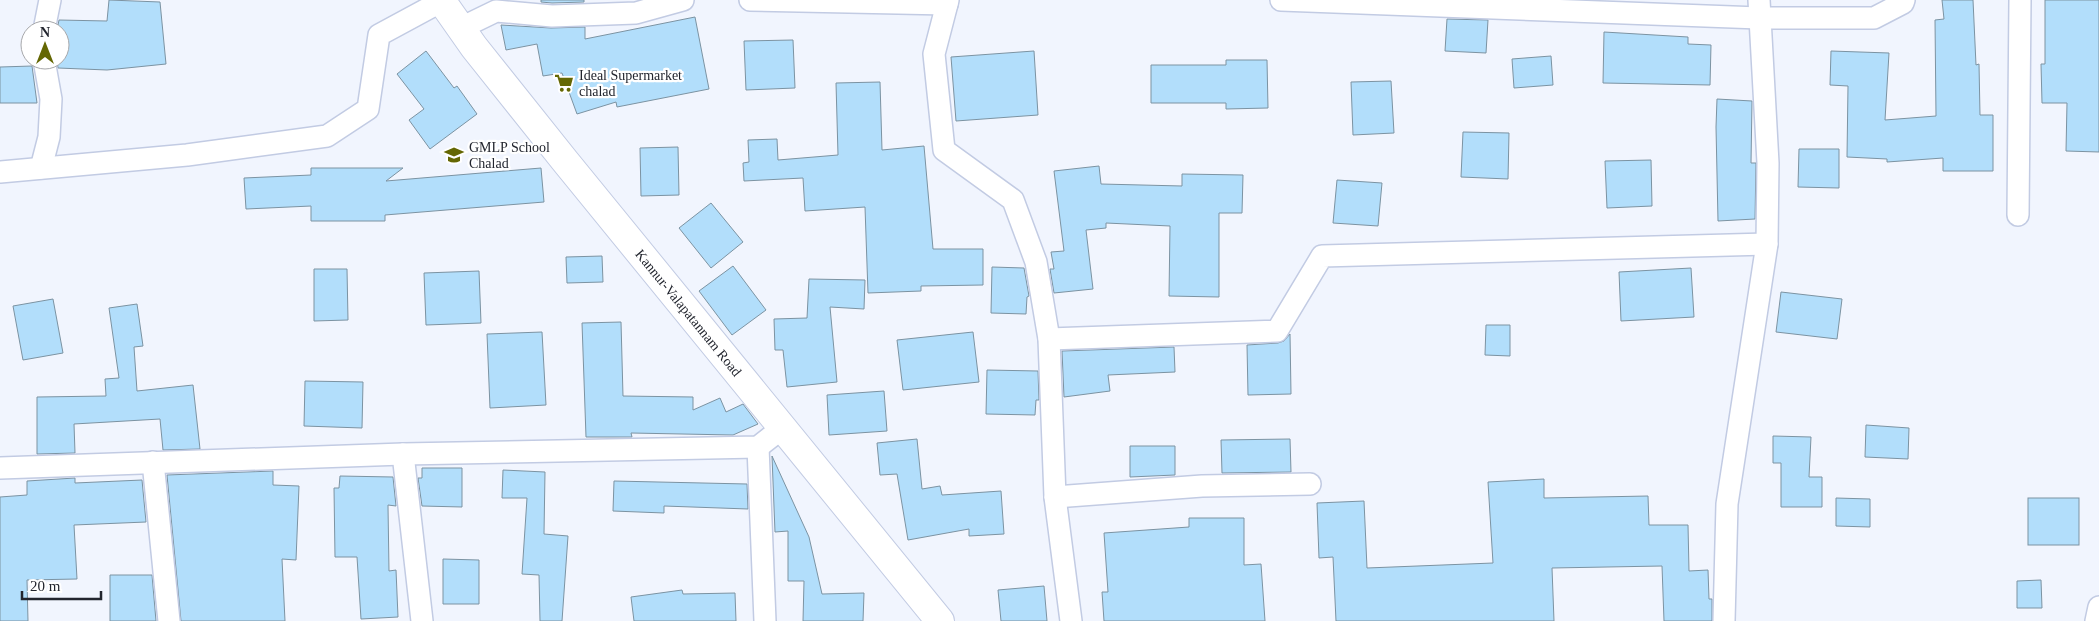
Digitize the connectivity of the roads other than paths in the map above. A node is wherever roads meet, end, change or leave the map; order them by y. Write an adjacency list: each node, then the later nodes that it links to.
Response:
1 (50, 0): 10 (street)
2 (442, 0): 11 (main road, Kannur-Valapatannam Road); 13 (street)
3 (683, 0): 11 (street)
4 (750, 0): 8 (street)
5 (1281, 0): 9 (street)
6 (1904, 0): 9 (street)
7 (2020, 0): 15 (street)
8 (948, 2): 17 (street)
9 (1759, 9): 16 (street)
10 (46, 20)
11 (461, 28): 18 (main road, Kannur-Valapatannam Road)
12 (46, 70): 13 (street)
13 (40, 168): 14 (street)
14 (0, 172)
15 (2018, 215)
16 (1767, 244): 17 (street); 31 (street)
17 (1049, 339): 24 (street)
18 (782, 429): 19 (street); 29 (main road, Kannur-Valapatannam Road)
19 (758, 446): 20 (street); 28 (street)
20 (403, 454): 21 (street); 27 (street)
21 (153, 462): 22 (street); 26 (street)
22 (0, 468)
23 (1310, 484): 24 (street)
24 (1055, 497): 30 (street)
25 (2099, 607): 32 (street)
26 (169, 621)
27 (422, 621)
28 (764, 621)
29 (940, 621)
30 (1071, 621)
31 (1724, 621)
32 (2096, 621)

